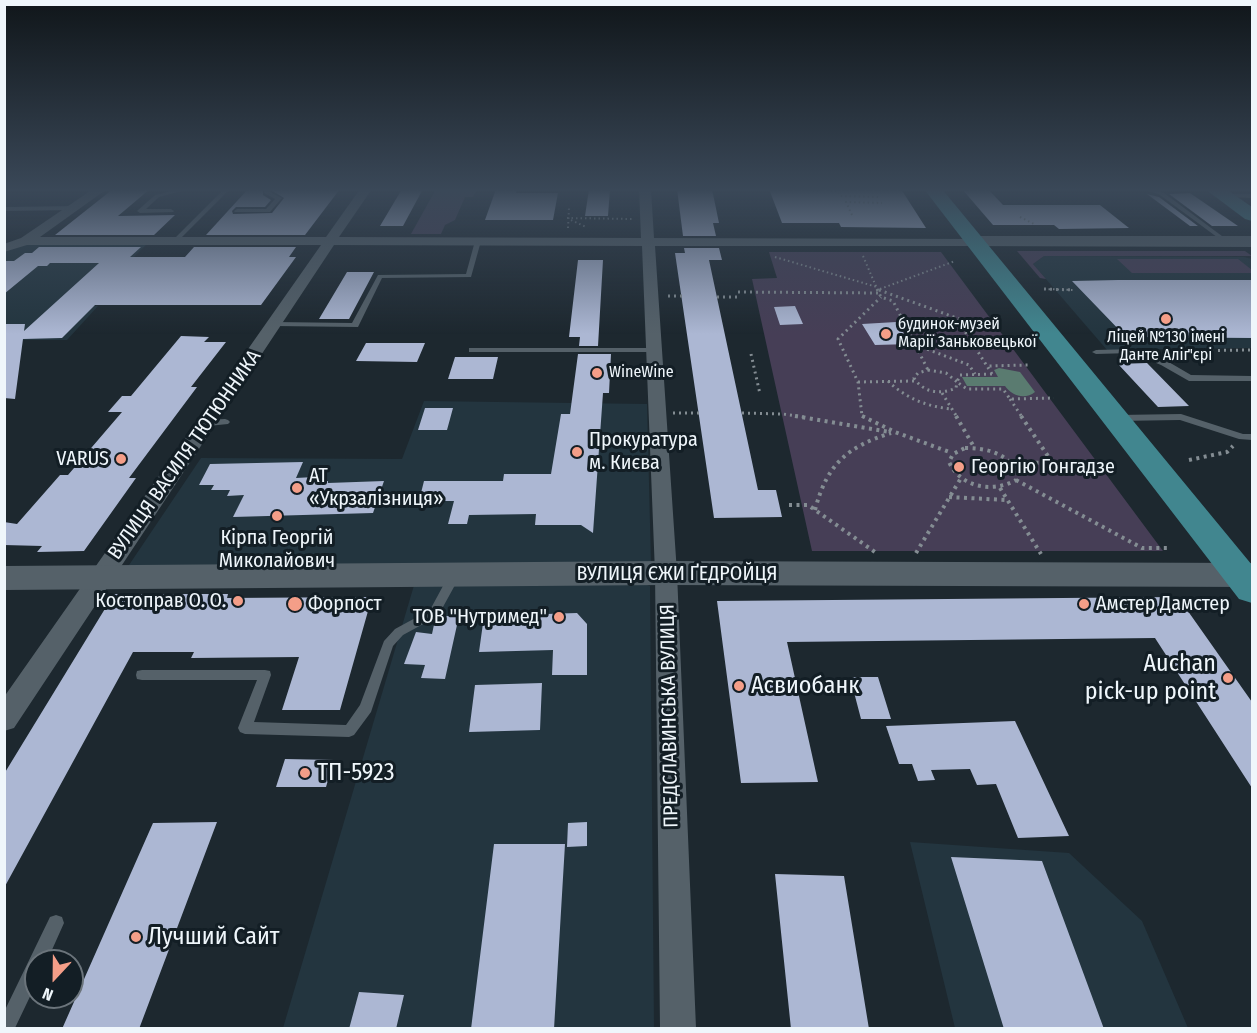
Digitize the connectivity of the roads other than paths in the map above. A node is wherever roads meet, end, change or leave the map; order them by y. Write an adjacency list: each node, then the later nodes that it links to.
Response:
1 (32, 237): 7 (street)
2 (179, 237): 8 (lane)
3 (334, 237): 9 (street, ВУЛИЦЯ ВАСИЛЯ ТЮТЮННИКА)
4 (647, 237): 11 (street, ПРЕДСЛАВИНСЬКА ВУЛИЦЯ)
5 (957, 237): 15 (main road)
6 (1221, 237): 12 (lane)
7 (26, 241): 8 (street); 14 (street)
8 (175, 241): 9 (street)
9 (332, 241): 10 (street); 16 (street, ВУЛИЦЯ ВАСИЛЯ ТЮТЮННИКА)
10 (478, 241): 11 (street); 16 (lane)
11 (647, 242): 15 (street); 18 (street, ПРЕДСЛАВИНСЬКА ВУЛИЦЯ)
12 (1227, 242): 13 (street); 15 (street)
13 (1252, 242)
14 (4, 248)
15 (964, 252): 21 (main road)
16 (275, 324): 26 (street, ВУЛИЦЯ ВАСИЛЯ ТЮТЮННИКА)
17 (472, 350): 18 (lane)
18 (655, 350): 23 (street, ПРЕДСЛАВИНСЬКА ВУЛИЦЯ)
19 (1096, 352): 20 (lane)
20 (1252, 379)
21 (1115, 418): 22 (lane); 27 (main road)
22 (1247, 437)
23 (666, 573): 24 (street, ВУЛИЦЯ ЄЖИ ҐЕДРОЙЦЯ); 27 (street, ВУЛИЦЯ ЄЖИ ҐЕДРОЙЦЯ); 34 (street, ПРЕДСЛАВИНСЬКА ВУЛИЦЯ)
24 (454, 575): 26 (street, ВУЛИЦЯ ЄЖИ ҐЕДРОЙЦЯ); 28 (lane)
25 (4, 578): 26 (street, ВУЛИЦЯ ЄЖИ ҐЕДРОЙЦЯ)
26 (100, 578): 29 (street, ВУЛИЦЯ ВАСИЛЯ ТЮТЮННИКА)
27 (1249, 580)
28 (142, 675)
29 (4, 720)
30 (56, 923): 31 (lane)
31 (44, 949)
32 (24, 991): 33 (lane)
33 (6, 1029)
34 (678, 1029)

